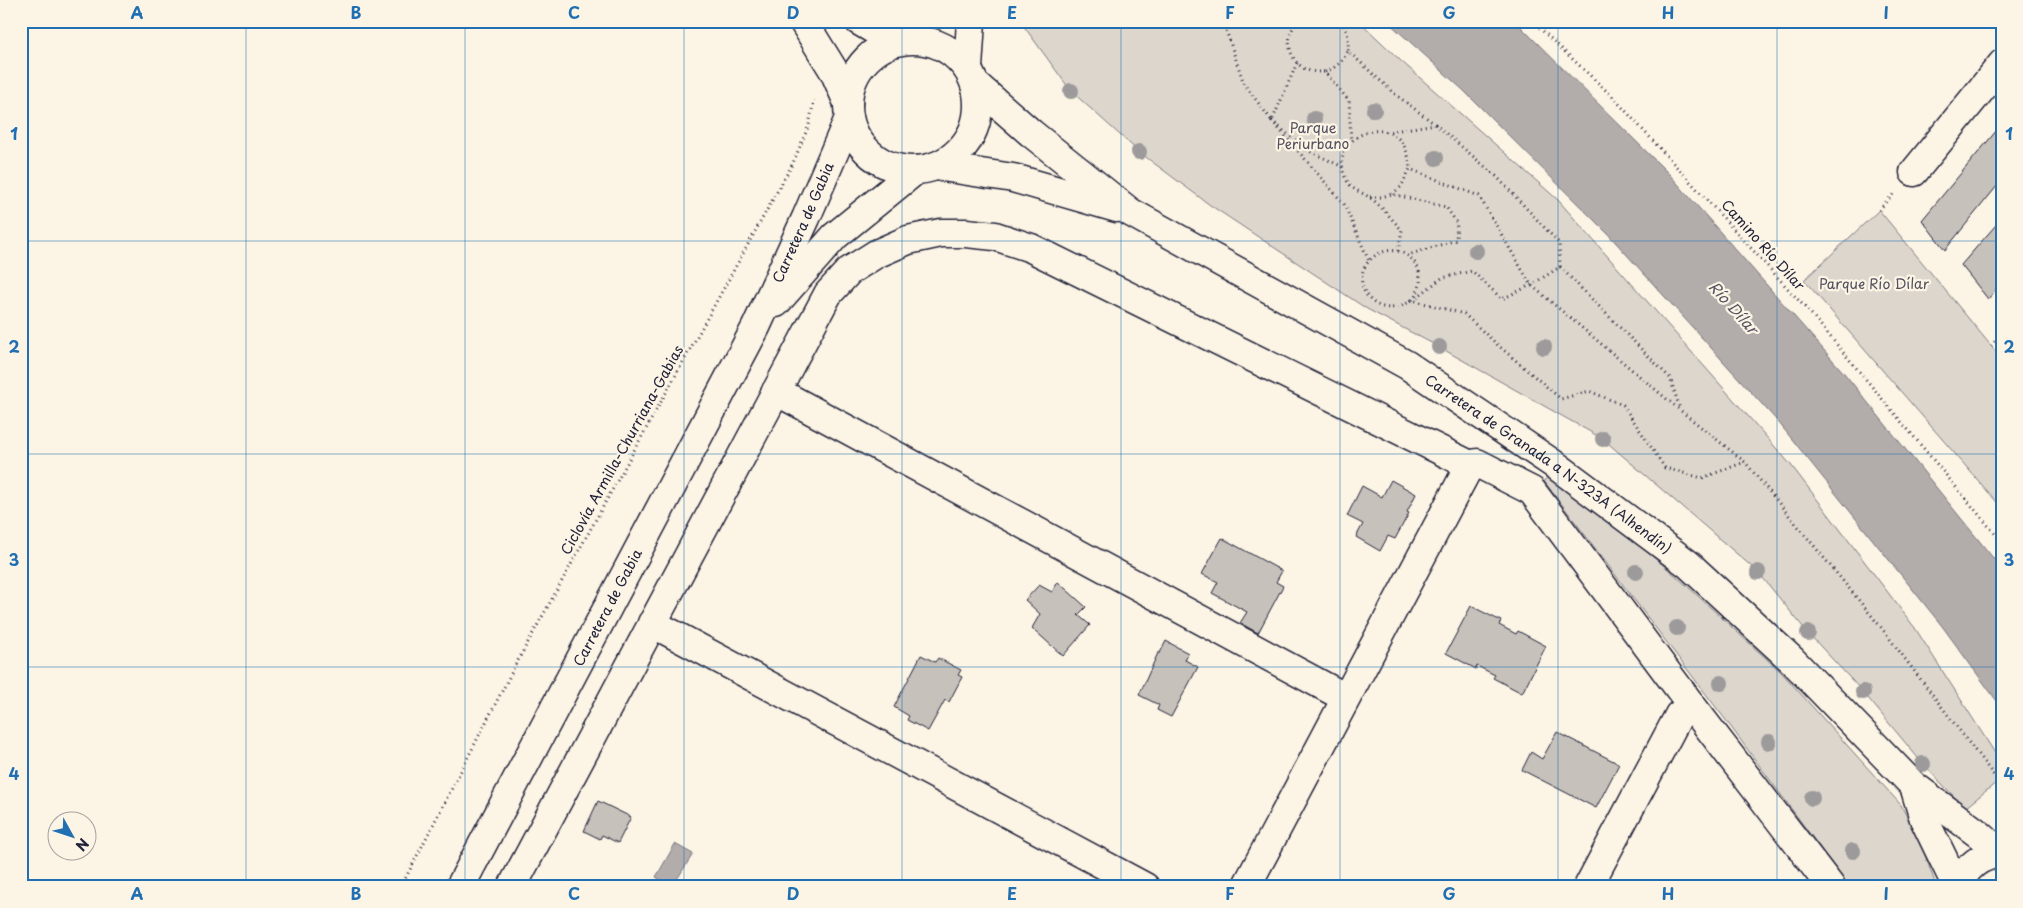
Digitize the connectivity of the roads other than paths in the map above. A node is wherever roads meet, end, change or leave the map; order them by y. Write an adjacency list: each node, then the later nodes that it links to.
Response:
1 (803, 21): 7 (street)
2 (858, 21): 4 (street)
3 (971, 21): 6 (street)
4 (902, 34): 6 (street); 7 (street)
5 (2002, 64): 9 (street)
6 (972, 76): 8 (street); 10 (street, Carretera de Granada a N-323A (Alhendín))
7 (848, 110): 8 (street); 11 (street, Carretera de Gabia)
8 (926, 168): 10 (street, Carretera de Granada a N-323A (Alhendín)); 11 (street, Carretera de Gabia)
9 (1914, 172)
10 (1130, 212): 17 (street, Carretera de Granada a N-323A (Alhendín))
11 (756, 327): 19 (street, Carretera de Gabia)
12 (776, 391): 13 (street); 14 (street); 15 (street)
13 (1470, 465): 15 (street); 16 (street)
14 (652, 623): 20 (street); 21 (street)
15 (1346, 698): 22 (street)
16 (1692, 706): 23 (street); 24 (street)
17 (1914, 786): 18 (street, Carretera de Granada a N-323A (Alhendín)); 25 (street, Carretera de Granada a N-323A (Alhendín))
18 (2001, 853): 25 (street)
19 (460, 887)
20 (512, 887)
21 (1144, 887)
22 (1246, 887)
23 (1588, 887)
24 (1831, 887)
25 (1957, 887)

